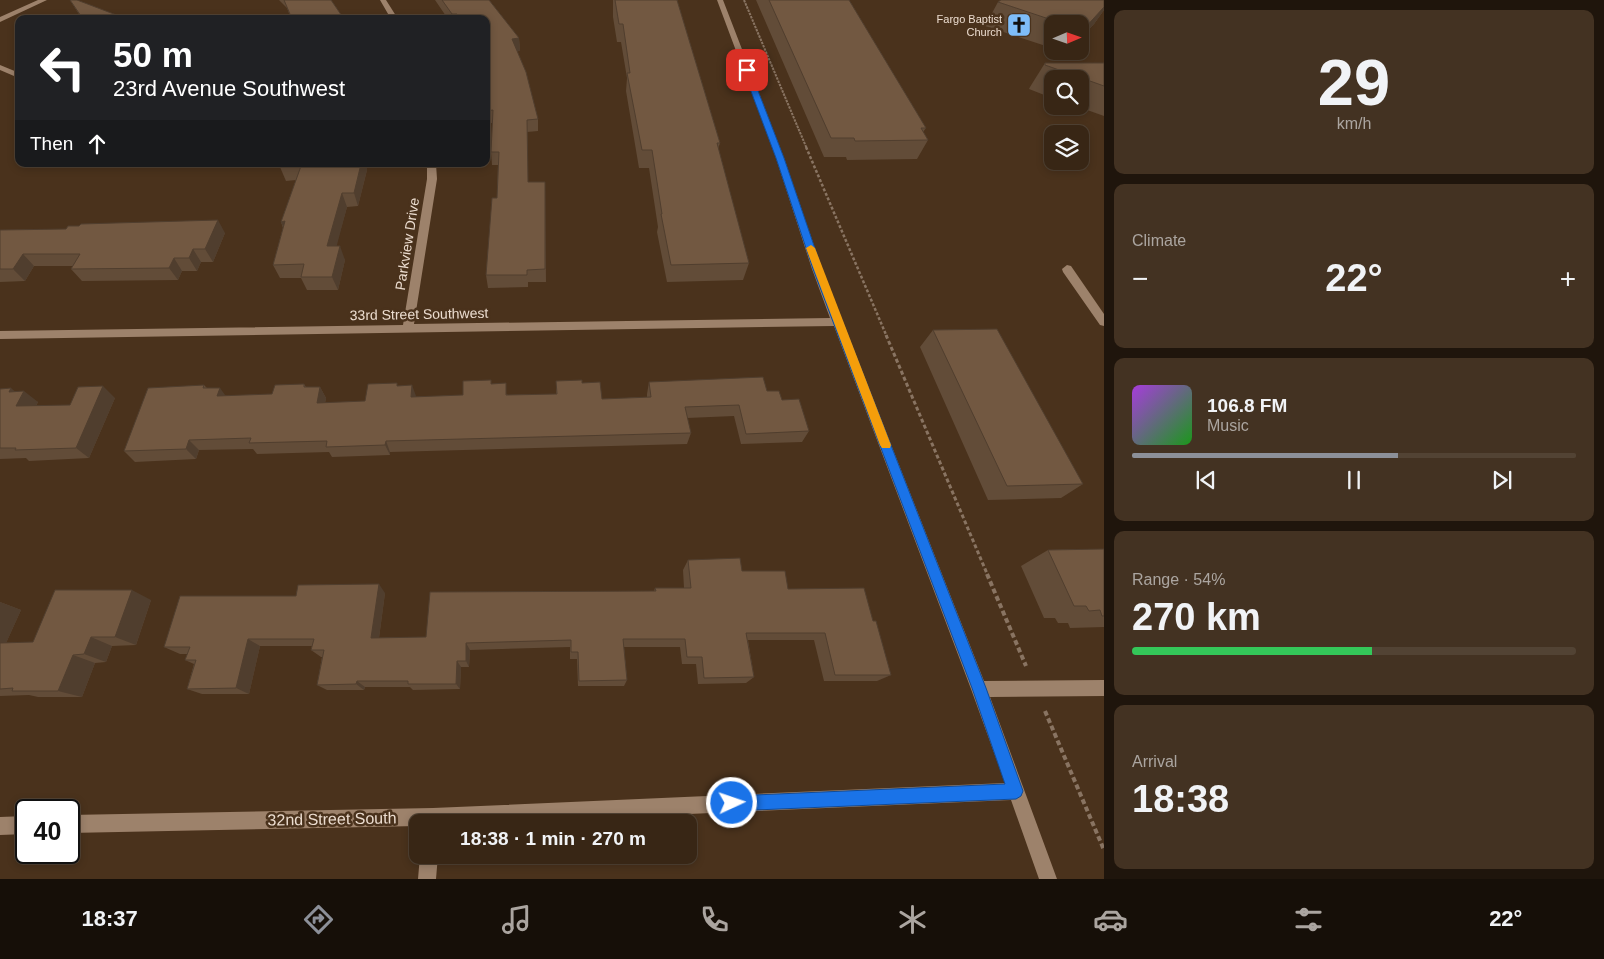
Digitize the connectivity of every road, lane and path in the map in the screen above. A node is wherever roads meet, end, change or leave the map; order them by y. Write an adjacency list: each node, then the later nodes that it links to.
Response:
1 (44, 0): 6 (street)
2 (383, 0): 5 (street)
3 (720, 0): 11 (street)
4 (744, 0): 16 (path)
5 (393, 15)
6 (0, 20)
7 (0, 67): 8 (street)
8 (14, 74)
9 (432, 167): 13 (street, Parkview Drive)
10 (1068, 269): 12 (street)
11 (839, 322): 13 (street, 33rd Street Southwest); 15 (street)
12 (1104, 322)
13 (408, 329): 14 (street, 33rd Street Southwest)
14 (0, 335)
15 (979, 688): 16 (street); 18 (street)
16 (1035, 688): 17 (street); 24 (path)
17 (1104, 688)
18 (1016, 791): 19 (street, 32nd Street South); 27 (street)
19 (553, 814)
20 (409, 820): 21 (street, 32nd Street South)
21 (80, 824)
22 (15, 825): 23 (street)
23 (0, 826)
24 (1104, 850)
25 (428, 864): 26 (street)
26 (427, 879)
27 (1048, 879)

